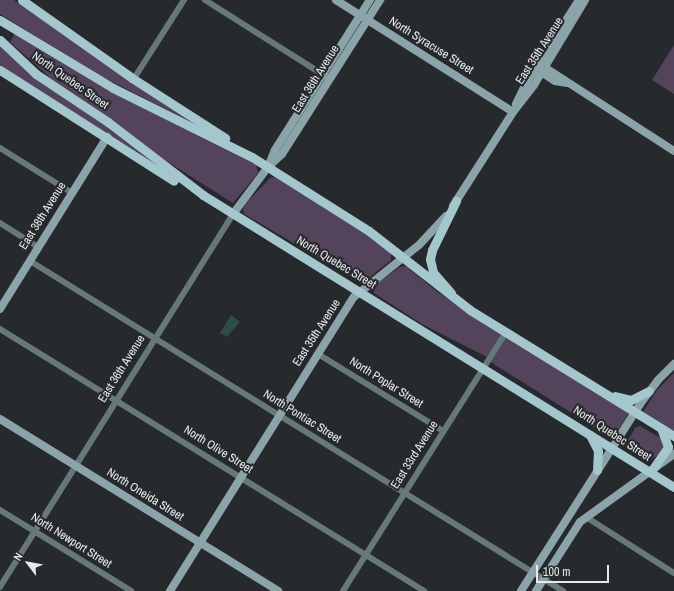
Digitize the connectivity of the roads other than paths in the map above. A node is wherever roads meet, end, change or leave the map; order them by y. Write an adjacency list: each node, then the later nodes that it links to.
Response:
1 (22, 0): 17 (main road)
2 (184, 0): 17 (street)
3 (205, 0): 15 (street)
4 (336, 0): 9 (street, North Syracuse Street)
5 (370, 0): 9 (street, East 36th Avenue)
6 (380, 0): 11 (street, East 36th Avenue)
7 (579, 0): 13 (street, East 35th Avenue)
8 (585, 0): 13 (street, East 35th Avenue)
9 (360, 15): 11 (street, North Syracuse Street); 15 (street, East 36th Avenue)
10 (0, 20): 22 (main road, North Quebec Street)
11 (368, 20): 16 (street, East 36th Avenue); 18 (street, North Syracuse Street)
12 (0, 40): 25 (main road, North Quebec Street)
13 (540, 67): 18 (street, East 35th Avenue); 21 (street)
14 (0, 70): 19 (main road)
15 (323, 74): 16 (street); 23 (street, East 36th Avenue)
16 (330, 79): 23 (street, East 36th Avenue)
17 (133, 80): 22 (main road)
18 (512, 112): 26 (street, East 35th Avenue)
19 (107, 137): 24 (street, East 38th Avenue); 25 (main road)
20 (0, 148): 24 (street)
21 (674, 151)
22 (252, 157): 23 (main road, North Quebec Street)
23 (268, 168): 27 (street, East 36th Avenue); 30 (main road, North Quebec Street)
24 (72, 193): 29 (street, East 38th Avenue)
25 (203, 195): 27 (main road, North Quebec Street)
26 (456, 201): 30 (street, East 35th Avenue); 33 (main road)
27 (233, 214): 32 (main road, North Quebec Street); 37 (street, East 36th Avenue)
28 (0, 223): 29 (street)
29 (38, 247): 31 (street, East 38th Avenue)
30 (403, 258): 32 (street, East 35th Avenue); 33 (main road, North Quebec Street)
31 (30, 261): 34 (street, East 38th Avenue); 37 (street, North Pontiac Street)
32 (360, 291): 38 (street, East 35th Avenue); 40 (main road, North Quebec Street)
33 (460, 303): 36 (main road, North Quebec Street)
34 (1, 305)
35 (0, 329): 43 (street, North Olive Street)
36 (506, 332): 40 (street, East 33rd Avenue); 42 (main road, North Quebec Street)
37 (155, 339): 43 (street, East 36th Avenue); 45 (street, North Pontiac Street)
38 (318, 354): 45 (street, East 35th Avenue); 48 (street, North Poplar Street)
39 (674, 364): 41 (street)
40 (484, 367): 48 (street, East 33rd Avenue); 49 (main road, North Quebec Street)
41 (650, 391): 42 (main road); 44 (street)
42 (604, 393): 44 (main road, North Quebec Street)
43 (116, 400): 53 (street, East 36th Avenue); 56 (street, North Olive Street)
44 (635, 412): 47 (main road, North Quebec Street); 51 (street)
45 (279, 416): 56 (street, East 35th Avenue); 58 (street, North Pontiac Street)
46 (0, 419): 53 (street, North Oneida Street)
47 (661, 428): 50 (main road, North Quebec Street); 55 (main road)
48 (443, 431): 58 (street, East 33rd Avenue)
49 (588, 432): 51 (main road, North Quebec Street); 54 (main road)
50 (674, 436)
51 (612, 447): 54 (street); 55 (main road, North Quebec Street)
52 (674, 454): 55 (street)
53 (75, 466): 61 (street, East 36th Avenue); 62 (street, North Oneida Street)
54 (597, 470): 64 (street)
55 (651, 471): 57 (main road, North Quebec Street); 60 (street)
56 (241, 477): 62 (street, East 35th Avenue); 63 (street, North Olive Street)
57 (674, 487)
58 (404, 494): 63 (street, East 33rd Avenue); 64 (street, North Pontiac Street)
59 (0, 510): 61 (street, North Newport Street)
60 (586, 517): 65 (street); 66 (street)
61 (35, 531): 67 (street, East 36th Avenue); 68 (street, North Newport Street)
62 (200, 543): 69 (street, East 35th Avenue); 70 (street, North Oneida Street)
63 (366, 555): 71 (street, East 33rd Avenue); 72 (street, North Olive Street)
64 (533, 572): 66 (street, North Pontiac Street); 73 (street)
65 (674, 573)
66 (543, 579): 74 (street); 75 (street, North Pontiac Street)
67 (0, 587)
68 (131, 591)
69 (170, 591)
70 (278, 591)
71 (343, 591)
72 (425, 591)
73 (521, 591)
74 (536, 591)
75 (563, 591)

